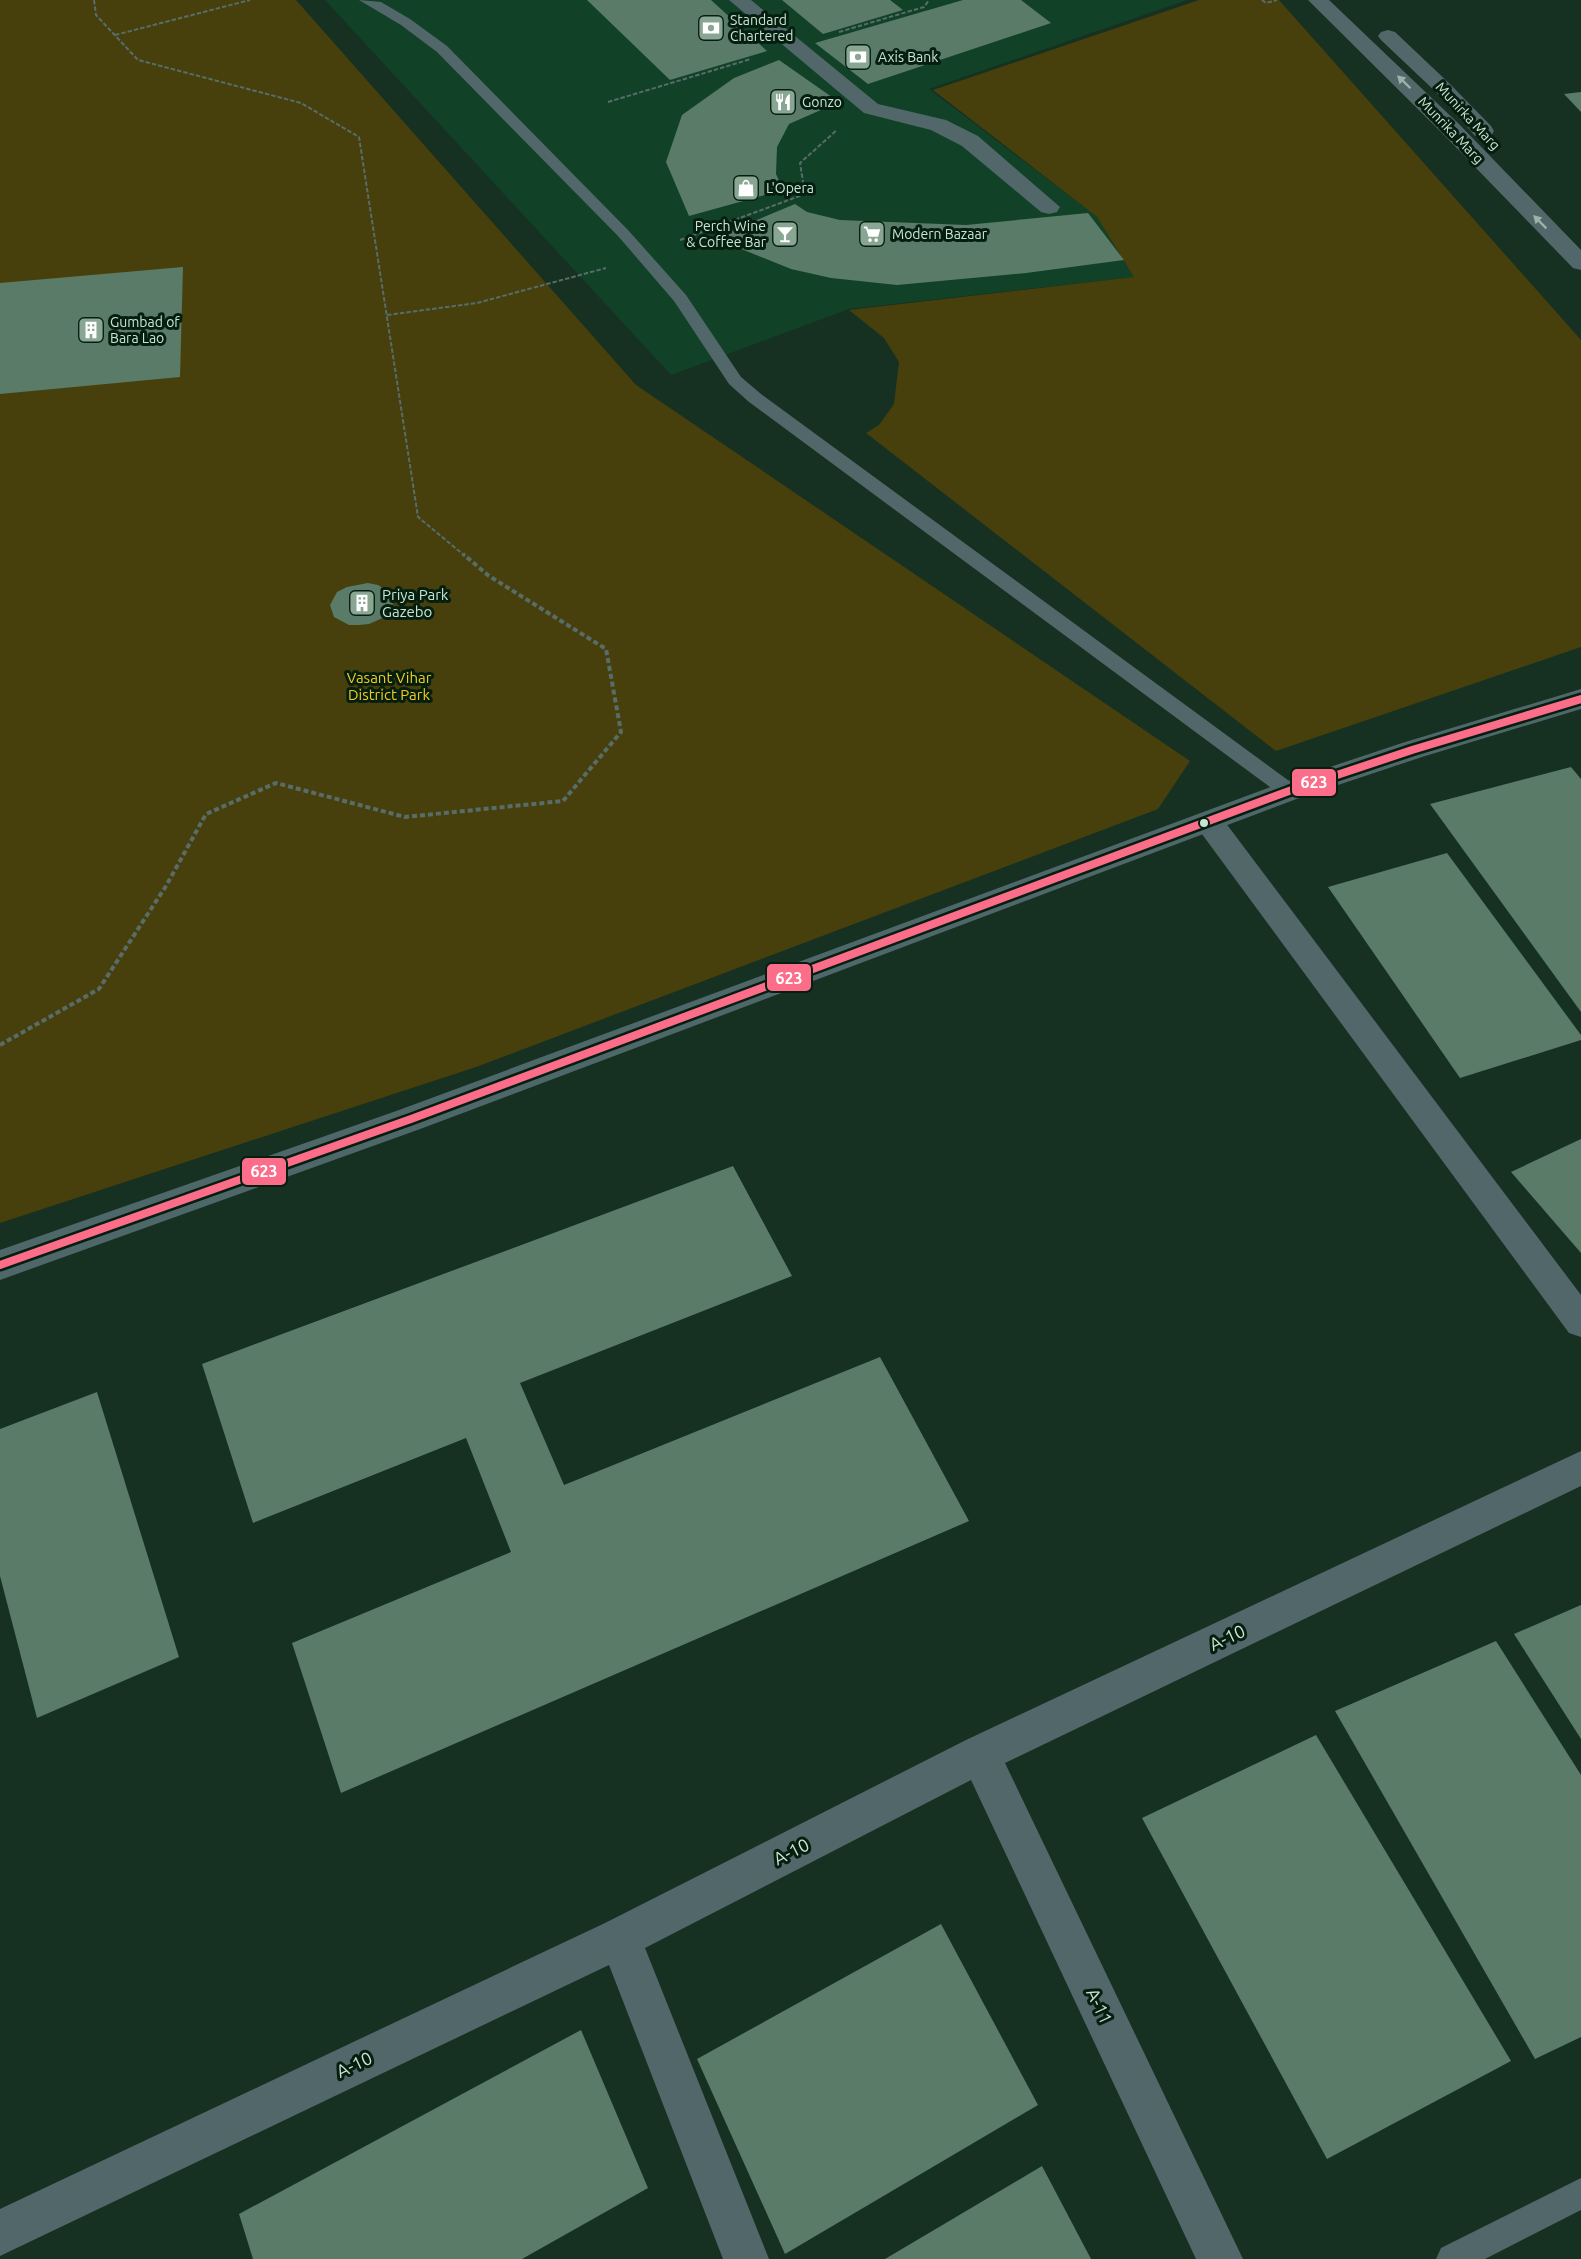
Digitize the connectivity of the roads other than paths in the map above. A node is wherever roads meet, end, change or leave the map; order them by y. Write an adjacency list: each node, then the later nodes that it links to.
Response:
1 (366, 0): 11 (lane)
2 (739, 0): 7 (street)
3 (1318, 0): 9 (street, Munrika Marg, one-way to 3)
4 (1375, 24): 5 (street, Munirka Marg)
5 (1500, 150)
6 (1516, 167): 8 (street)
7 (1049, 207)
8 (1581, 238)
9 (1581, 263)
10 (1581, 699): 11 (main road)
11 (1289, 791): 12 (main road)
12 (1209, 822): 13 (main road); 14 (street)
13 (0, 1265)
14 (1581, 1322)
15 (1581, 1468): 16 (street, A-10)
16 (980, 1754): 17 (street, A-10); 21 (street, A-11)
17 (620, 1938): 19 (street, A-10); 20 (street)
18 (1581, 2193): 22 (lane)
19 (0, 2233)
20 (746, 2259)
21 (1220, 2259)
22 (1452, 2259)

